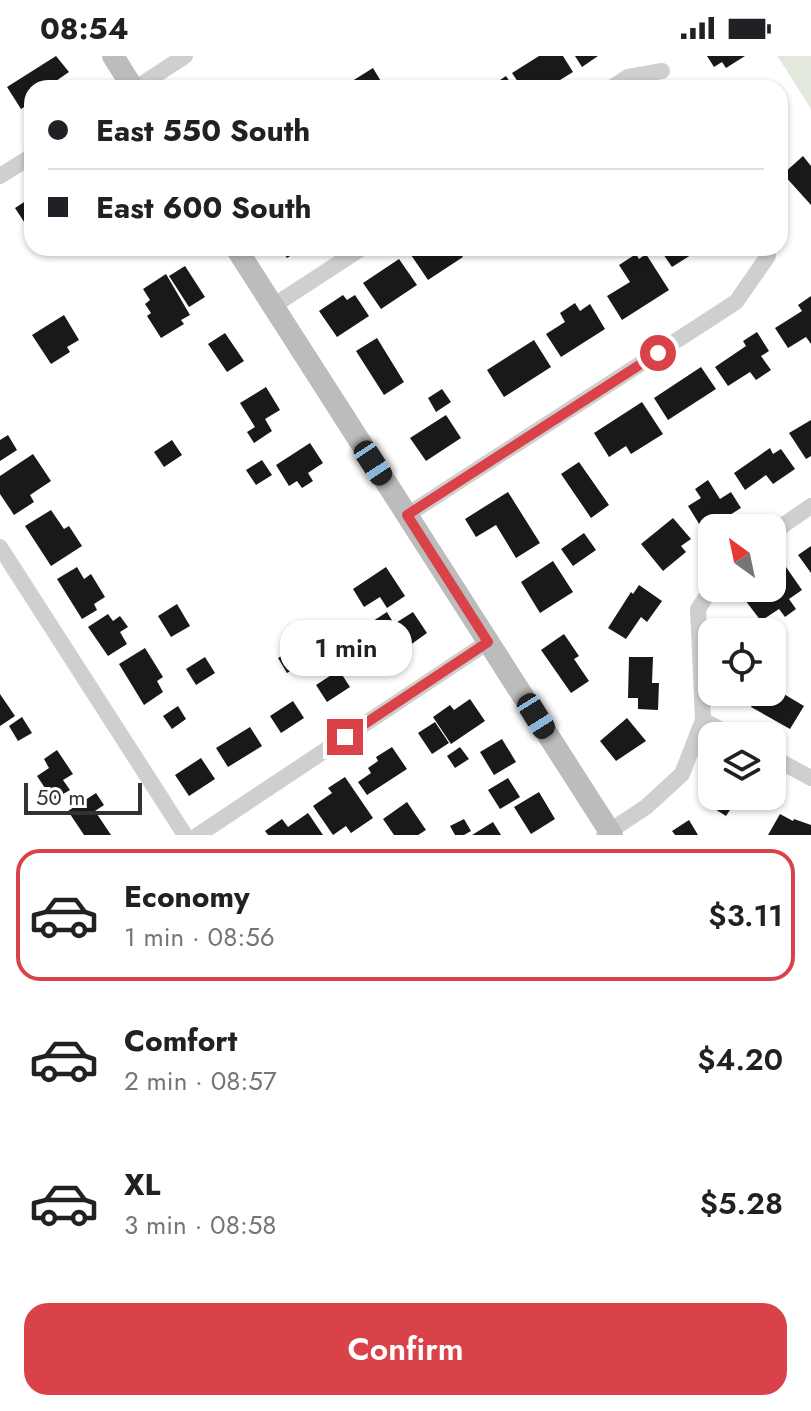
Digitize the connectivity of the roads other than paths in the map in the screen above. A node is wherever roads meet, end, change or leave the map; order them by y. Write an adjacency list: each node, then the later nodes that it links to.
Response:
1 (113, 56): 4 (street)
2 (185, 56): 5 (street)
3 (662, 71): 6 (street)
4 (130, 80)
5 (148, 80)
6 (623, 80)
7 (24, 161): 8 (street)
8 (0, 176)
9 (241, 256): 12 (street)
10 (350, 256): 12 (street)
11 (768, 256): 14 (street)
12 (273, 306): 14 (street)
13 (811, 506): 15 (street)
14 (407, 515): 18 (street)
15 (786, 523)
16 (0, 547): 24 (street)
17 (703, 602): 19 (street)
18 (488, 642): 23 (street); 25 (street)
19 (703, 720): 20 (street); 23 (street)
20 (707, 722)
21 (786, 765): 22 (street)
22 (811, 778)
23 (608, 834)
24 (185, 835)
25 (198, 835)

